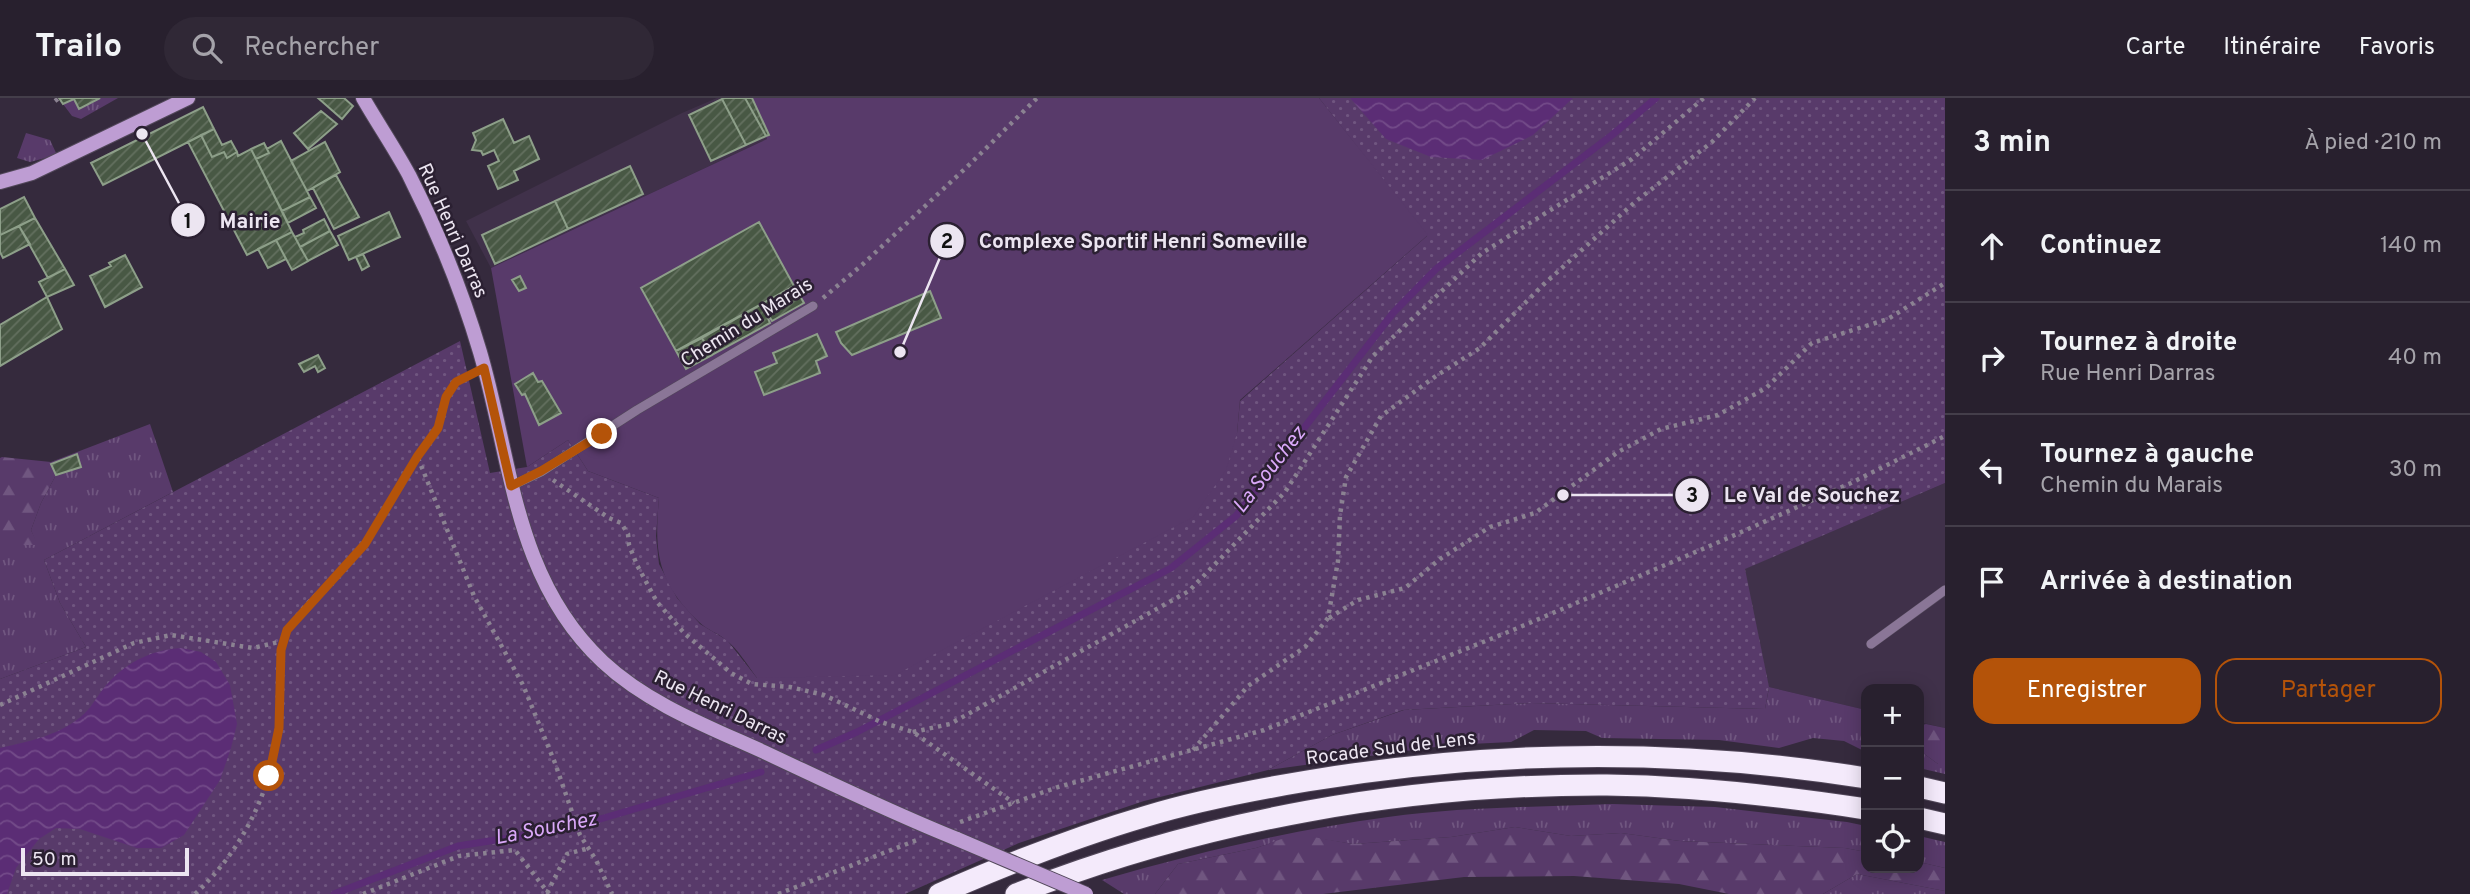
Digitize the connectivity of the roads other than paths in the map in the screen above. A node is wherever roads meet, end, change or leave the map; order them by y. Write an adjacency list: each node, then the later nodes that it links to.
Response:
1 (188, 98): 3 (street)
2 (363, 98): 5 (street, Rue Henri Darras)
3 (0, 182)
4 (813, 306): 5 (lane, Chemin du Marais)
5 (511, 486): 16 (street, Rue Henri Darras, bridge)
6 (1945, 590): 7 (lane)
7 (1871, 644)
8 (1861, 777): 14 (highway, Rocade Sud de Lens)
9 (1924, 788): 10 (highway)
10 (1945, 793)
11 (1861, 808): 15 (highway)
12 (1924, 819): 13 (highway)
13 (1945, 824)
14 (939, 894)
15 (1016, 894)
16 (1086, 894)

